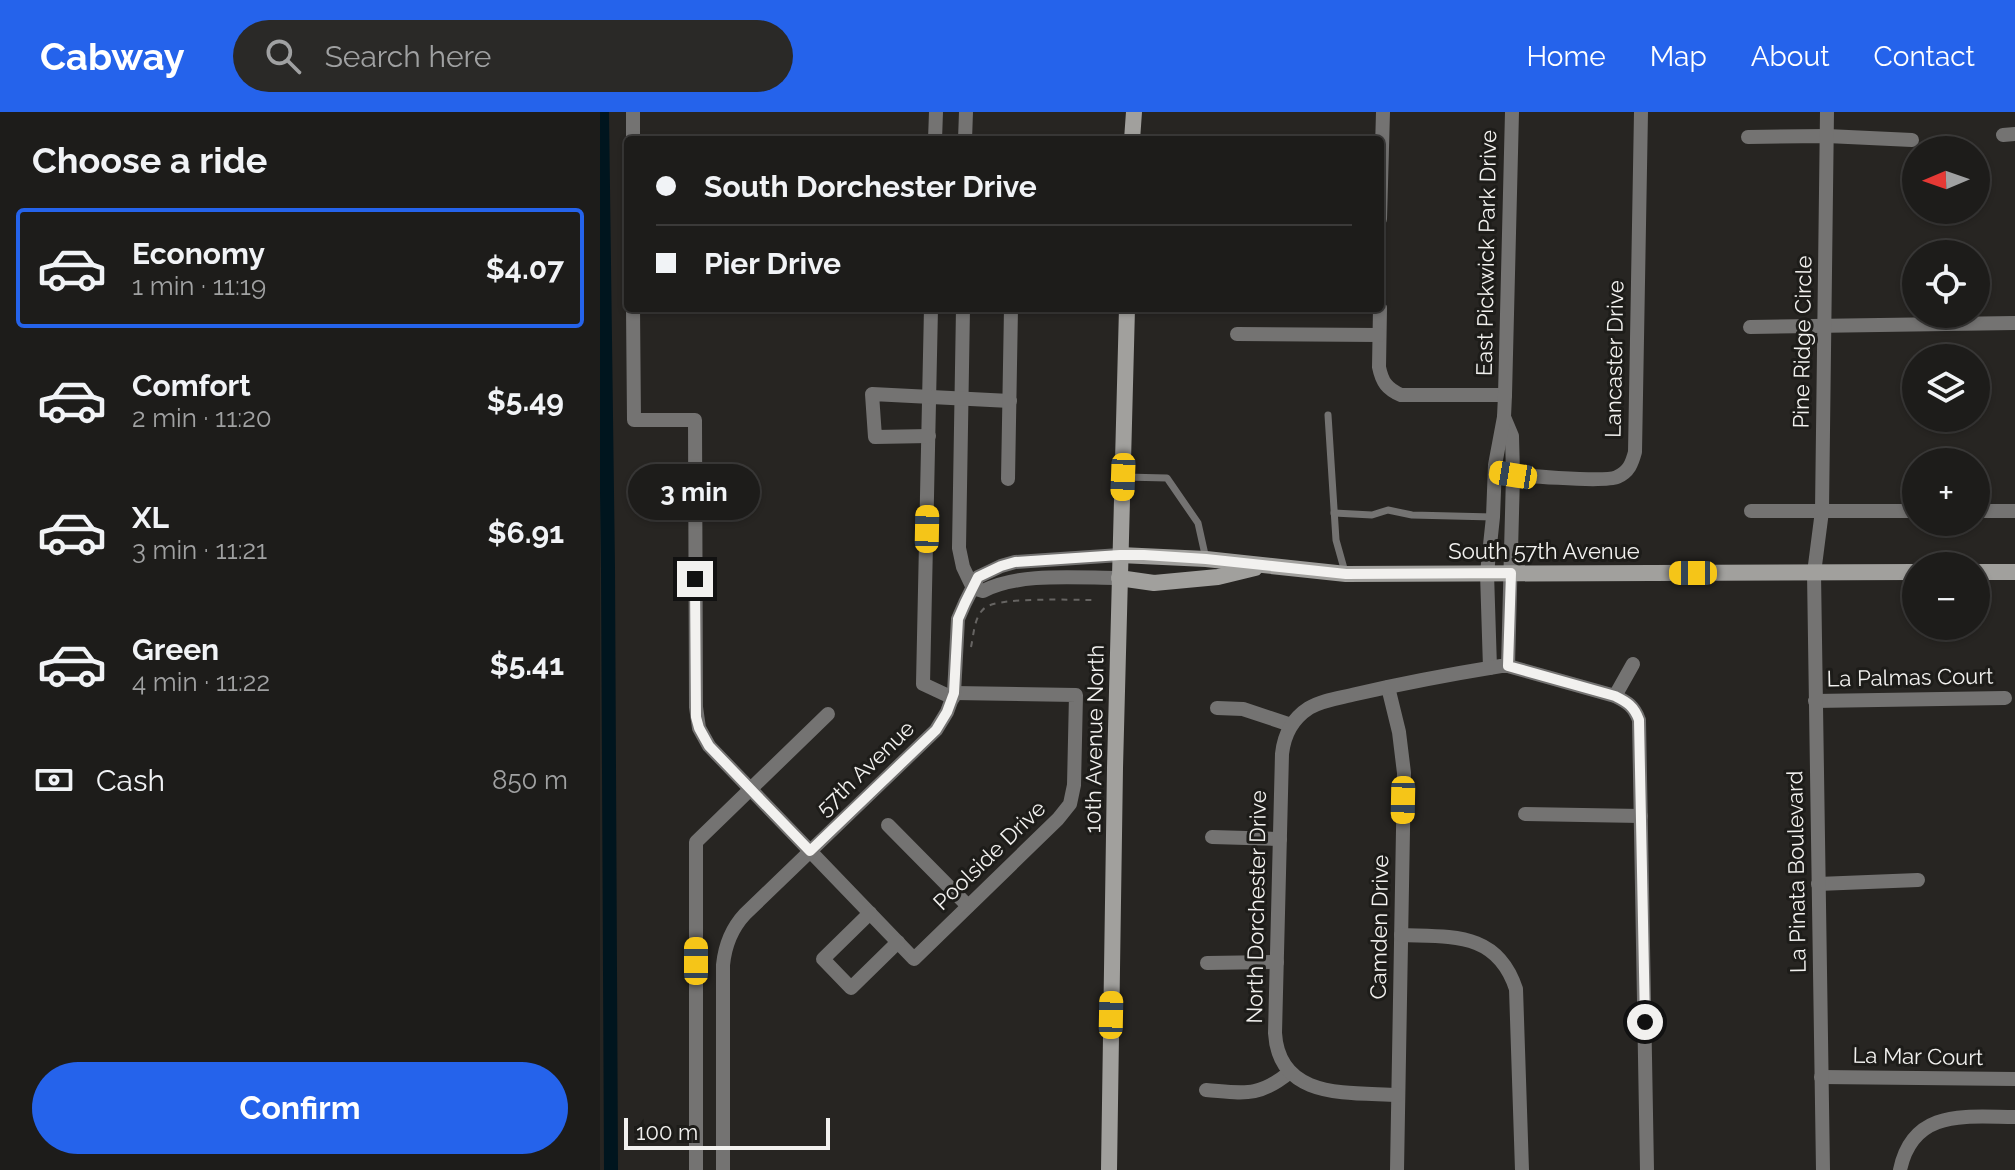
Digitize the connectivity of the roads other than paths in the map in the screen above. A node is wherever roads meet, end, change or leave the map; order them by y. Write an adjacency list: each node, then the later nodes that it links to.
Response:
1 (633, 112): 9 (street)
2 (936, 112): 10 (street)
3 (966, 112): 11 (street)
4 (1134, 112): 12 (street)
5 (1383, 112): 13 (street)
6 (1512, 112): 28 (street, East Pickwick Park Drive)
7 (1641, 112): 36 (street, Lancaster Drive)
8 (1827, 112): 14 (street, Pine Ridge Circle)
9 (633, 136)
10 (935, 136)
11 (965, 136)
12 (1132, 136)
13 (1382, 136)
14 (1827, 136): 15 (street); 16 (street); 24 (street, Pine Ridge Circle)
15 (1748, 137)
16 (1902, 140)
17 (633, 312): 69 (street)
18 (931, 312): 29 (street)
19 (963, 312): 30 (street)
20 (1011, 312): 31 (street)
21 (1127, 312): 37 (street, 10th Avenue North)
22 (1380, 312): 27 (street)
23 (2015, 323): 24 (street)
24 (1825, 326): 25 (street); 40 (street, Pine Ridge Circle)
25 (1750, 327)
26 (1237, 334): 27 (street)
27 (1379, 335): 28 (street)
28 (1505, 395): 33 (street, East Pickwick Park Drive)
29 (929, 398): 30 (street); 34 (street); 34 (street)
30 (962, 399): 31 (street); 57 (street)
31 (1010, 401): 38 (street)
32 (1328, 415): 44 (lane)
33 (1504, 417): 35 (street); 36 (street)
34 (929, 436): 62 (street)
35 (1495, 472): 36 (street, Lancaster Drive); 45 (street)
36 (1513, 475): 53 (street)
37 (1123, 477): 46 (street, 10th Avenue North); 47 (lane)
38 (1008, 479)
39 (1751, 511): 40 (street)
40 (1822, 511): 41 (street); 54 (street, Pine Ridge Circle)
41 (1902, 511)
42 (1990, 511): 43 (street)
43 (2015, 511)
44 (1334, 513): 45 (lane); 55 (lane)
45 (1493, 517): 52 (street)
46 (1120, 555): 47 (street, South 57th Avenue); 56 (street, 10th Avenue North); 57 (street, South 57th Avenue)
47 (1206, 559): 48 (street, South 57th Avenue)
48 (1268, 565): 55 (street, South 57th Avenue); 56 (street, South 57th Avenue)
49 (1902, 572): 54 (street, South 57th Avenue)
50 (1990, 572): 51 (street)
51 (2015, 572)
52 (1487, 573): 53 (street, South 57th Avenue); 55 (street, South 57th Avenue); 60 (street)
53 (1511, 573): 54 (street, South 57th Avenue); 59 (street)
54 (1814, 573): 65 (street, La Pinata Boulevard)
55 (1346, 574)
56 (1119, 578): 57 (street, South 57th Avenue); 92 (street, 10th Avenue North)
57 (973, 588): 62 (street, 57th Avenue)
58 (1633, 664): 63 (street)
59 (1508, 666): 60 (street); 63 (street)
60 (1490, 668): 61 (street)
61 (1388, 687): 68 (street); 80 (street, Camden Drive)
62 (953, 696): 75 (street, 57th Avenue); 78 (street, Poolside Drive)
63 (1615, 696): 71 (street)
64 (2005, 698): 65 (street, La Palmas Court)
65 (1815, 701): 77 (street, La Pinata Boulevard)
66 (1217, 708): 68 (street)
67 (828, 714): 69 (street)
68 (1291, 725): 74 (street, North Dorchester Drive)
69 (751, 789): 75 (street); 90 (street)
70 (1525, 814): 71 (street)
71 (1641, 816): 95 (street)
72 (888, 825): 78 (street)
73 (1212, 837): 74 (street)
74 (1280, 839): 82 (street, North Dorchester Drive)
75 (810, 851): 79 (street); 91 (street, 57th Avenue)
76 (1918, 880): 77 (street)
77 (1818, 884): 85 (street, La Pinata Boulevard)
78 (968, 906): 81 (street, Poolside Drive)
79 (870, 913): 81 (street); 81 (street)
80 (1401, 935): 88 (street, Camden Drive); 94 (street)
81 (898, 942)
82 (1277, 962): 83 (street); 84 (street, North Dorchester Drive)
83 (1207, 963)
84 (1290, 1072): 87 (street); 88 (street)
85 (1821, 1077): 86 (street, La Mar Court); 96 (street, La Pinata Boulevard)
86 (2015, 1079)
87 (1206, 1090)
88 (1398, 1095): 93 (street, Camden Drive)
89 (2015, 1117): 97 (street)
90 (696, 1170)
91 (723, 1170)
92 (1109, 1170)
93 (1397, 1170)
94 (1522, 1170)
95 (1647, 1170)
96 (1823, 1170)
97 (1900, 1170)

